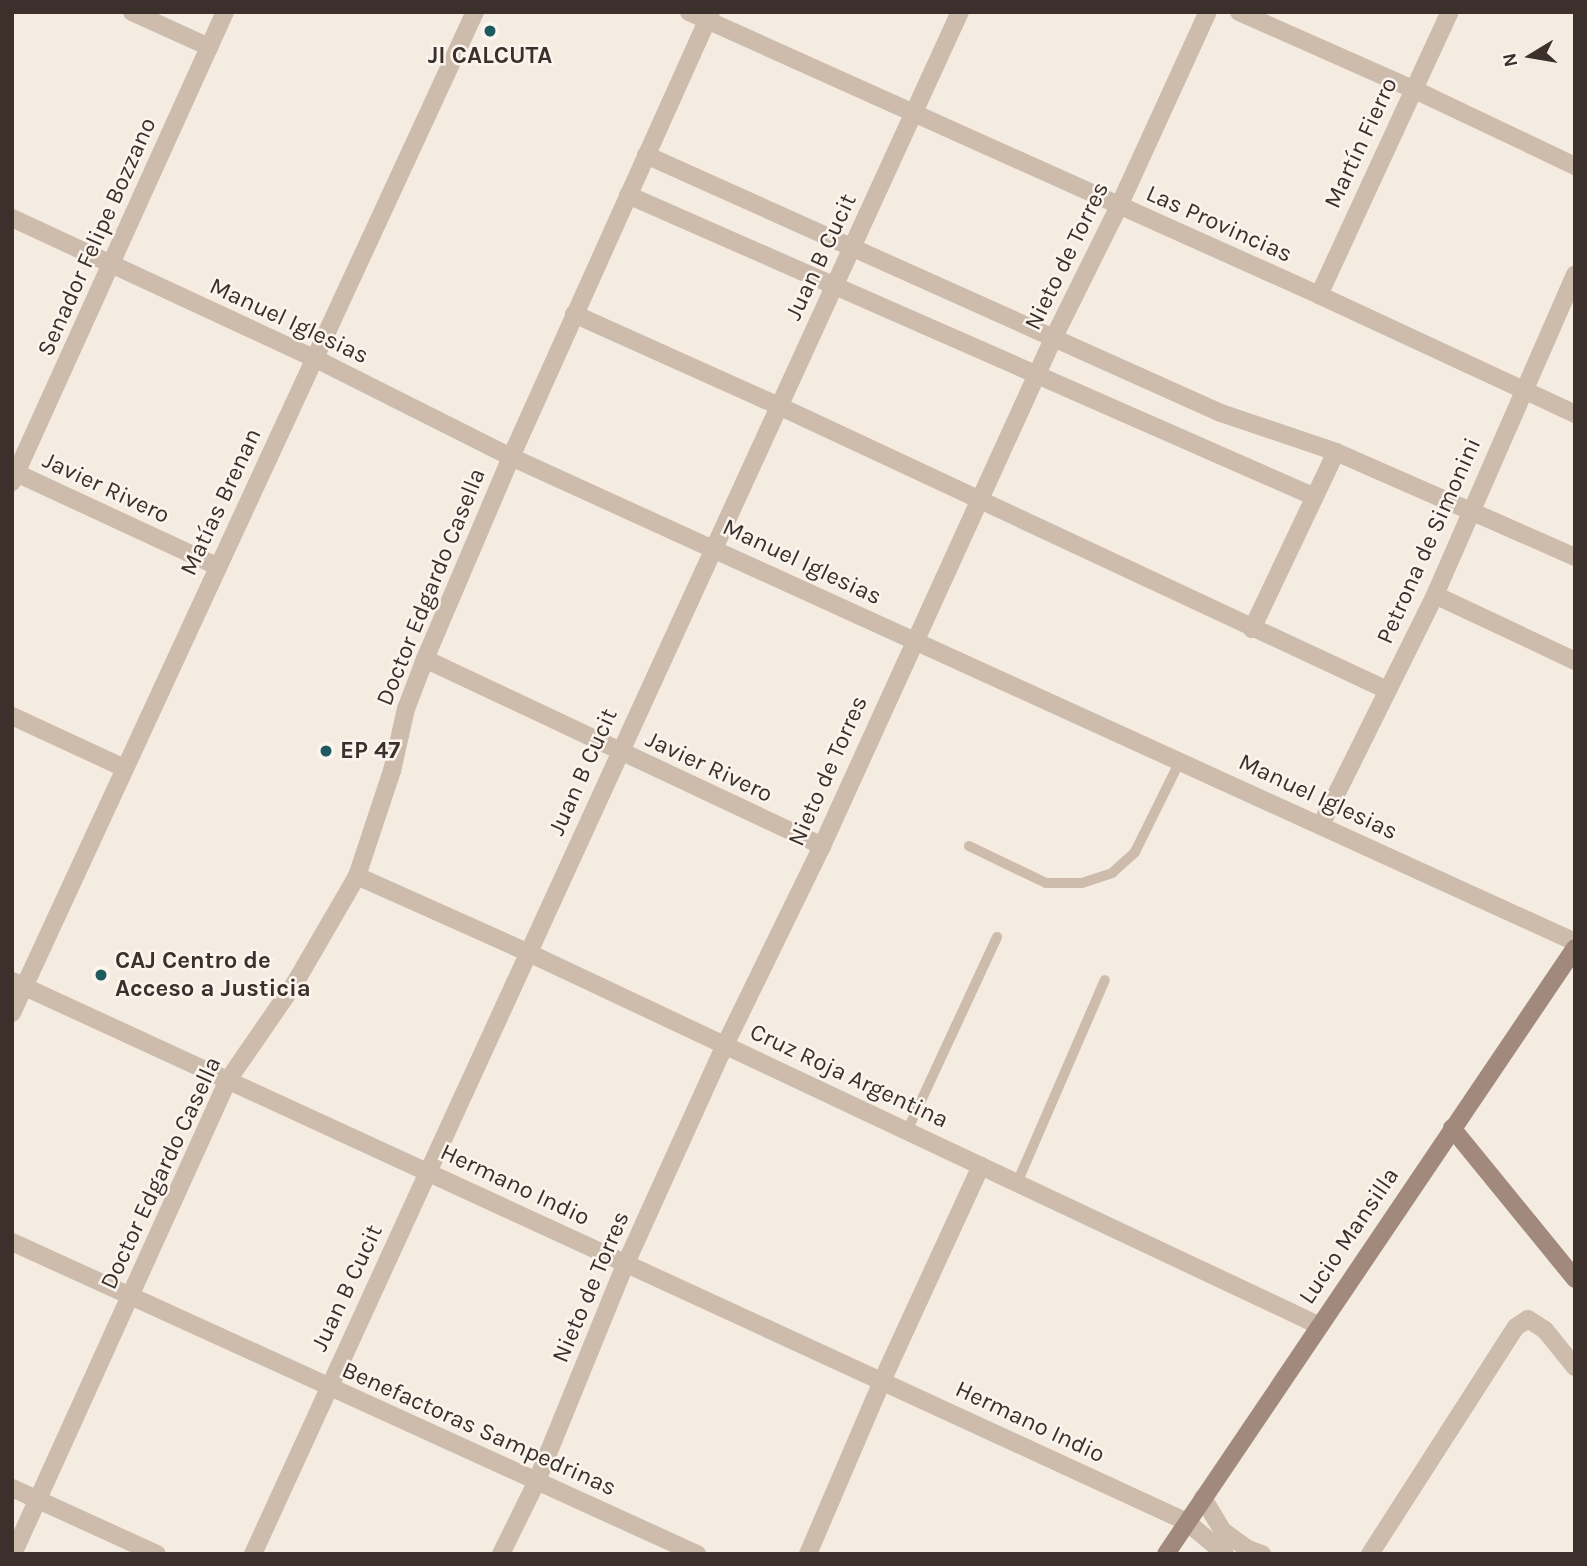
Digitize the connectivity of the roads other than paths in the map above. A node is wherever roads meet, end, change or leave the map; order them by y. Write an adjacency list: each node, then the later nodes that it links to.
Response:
1 (132, 12): 10 (street)
2 (225, 12): 10 (street, Senador Felipe Bozzano)
3 (475, 12): 25 (street, Matías Brenan)
4 (689, 12): 9 (street, Las Provincias)
5 (960, 12): 12 (street, Juan B Cucit)
6 (1208, 12): 16 (street, Nieto de Torres)
7 (1239, 12): 11 (street)
8 (1450, 12): 11 (street, Martín Fierro)
9 (709, 16): 12 (street, Las Provincias); 13 (street, Doctor Edgardo Casella)
10 (209, 47): 19 (street, Senador Felipe Bozzano)
11 (1413, 89): 14 (street); 22 (street, Martín Fierro)
12 (914, 113): 16 (street, Las Provincias); 18 (street, Juan B Cucit)
13 (646, 155): 15 (street, Doctor Edgardo Casella); 18 (street)
14 (1575, 166)
15 (628, 195): 21 (street); 23 (street, Doctor Edgardo Casella)
16 (1119, 206): 22 (street, Las Provincias); 24 (street, Nieto de Torres)
17 (12, 218): 19 (street, Manuel Iglesias)
18 (851, 249): 21 (street, Juan B Cucit); 24 (street)
19 (112, 264): 25 (street, Manuel Iglesias); 32 (street, Senador Felipe Bozzano)
20 (1575, 274): 27 (street, Petrona de Simonini)
21 (834, 286): 26 (street); 28 (street, Juan B Cucit)
22 (1319, 295): 27 (street, Las Provincias)
23 (575, 314): 28 (street); 31 (street, Doctor Edgardo Casella)
24 (1054, 337): 26 (street, Nieto de Torres); 30 (street)
25 (316, 359): 31 (street, Manuel Iglesias); 38 (street, Matías Brenan)
26 (1039, 373): 33 (street); 34 (street, Nieto de Torres)
27 (1522, 391): 29 (street, Las Provincias); 35 (street, Petrona de Simonini)
28 (779, 406): 34 (street); 36 (street, Juan B Cucit)
29 (1575, 414)
30 (1336, 452): 33 (street); 35 (street)
31 (511, 457): 36 (street, Manuel Iglesias); 42 (street, Doctor Edgardo Casella)
32 (14, 476): 38 (street, Javier Rivero)
33 (1315, 497): 40 (street)
34 (982, 500): 40 (street); 41 (street, Nieto de Torres)
35 (1472, 512): 37 (street); 39 (street, Petrona de Simonini)
36 (714, 549): 41 (street, Manuel Iglesias); 46 (street, Juan B Cucit)
37 (1575, 557)
38 (217, 566): 48 (street, Matías Brenan)
39 (1435, 595): 43 (street); 44 (street, Petrona de Simonini)
40 (1252, 629): 44 (street)
41 (913, 640): 47 (street, Manuel Iglesias); 50 (street, Nieto de Torres)
42 (425, 659): 46 (street, Javier Rivero); 52 (street, Doctor Edgardo Casella)
43 (1575, 661)
44 (1387, 690): 49 (street, Petrona de Simonini)
45 (12, 716): 48 (street)
46 (618, 753): 50 (street, Javier Rivero); 55 (street, Juan B Cucit)
47 (1180, 761): 49 (street, Manuel Iglesias); 51 (lane)
48 (124, 768): 57 (street, Matías Brenan)
49 (1321, 825): 54 (street, Manuel Iglesias)
50 (822, 846): 59 (street, Nieto de Torres)
51 (969, 846)
52 (357, 876): 55 (street, Cruz Roja Argentina); 60 (street, Doctor Edgardo Casella)
53 (997, 937): 62 (lane)
54 (1575, 945): 61 (main road, Lucio Mansilla)
55 (529, 953): 59 (street, Cruz Roja Argentina); 64 (street, Juan B Cucit)
56 (1105, 980): 65 (lane)
57 (18, 984): 58 (street, Matías Brenan); 60 (street, Hermano Indio)
58 (12, 1013)
59 (725, 1045): 62 (street, Cruz Roja Argentina); 67 (street, Nieto de Torres)
60 (228, 1080): 64 (street, Hermano Indio); 69 (street, Doctor Edgardo Casella)
61 (1452, 1128): 68 (main road); 70 (main road, Lucio Mansilla)
62 (907, 1131): 63 (street, Cruz Roja Argentina)
63 (981, 1166): 65 (street, Cruz Roja Argentina); 72 (street)
64 (428, 1172): 67 (street, Hermano Indio); 73 (street, Juan B Cucit)
65 (1017, 1183): 70 (street, Cruz Roja Argentina)
66 (12, 1242): 69 (street, Benefactoras Sampedrinas)
67 (626, 1264): 72 (street, Hermano Indio); 74 (street, Nieto de Torres)
68 (1575, 1279)
69 (130, 1295): 73 (street, Benefactoras Sampedrinas); 77 (street, Doctor Edgardo Casella)
70 (1318, 1325): 76 (main road, Lucio Mansilla)
71 (1575, 1367): 88 (street)
72 (882, 1381): 78 (street, Hermano Indio); 84 (street)
73 (328, 1387): 74 (street, Benefactoras Sampedrinas); 81 (street, Juan B Cucit)
74 (536, 1483): 82 (street, Nieto de Torres); 83 (street, Benefactoras Sampedrinas)
75 (12, 1488): 77 (street)
76 (1203, 1498): 78 (main road, Lucio Mansilla); 87 (street)
77 (37, 1500): 79 (street, Doctor Edgardo Casella); 80 (street)
78 (1187, 1522): 85 (main road, Lucio Mansilla); 86 (street, Hermano Indio)
79 (13, 1554)
80 (157, 1554)
81 (253, 1554)
82 (501, 1554)
83 (697, 1554)
84 (808, 1554)
85 (1166, 1554)
86 (1226, 1554)
87 (1262, 1554)
88 (1370, 1554)

